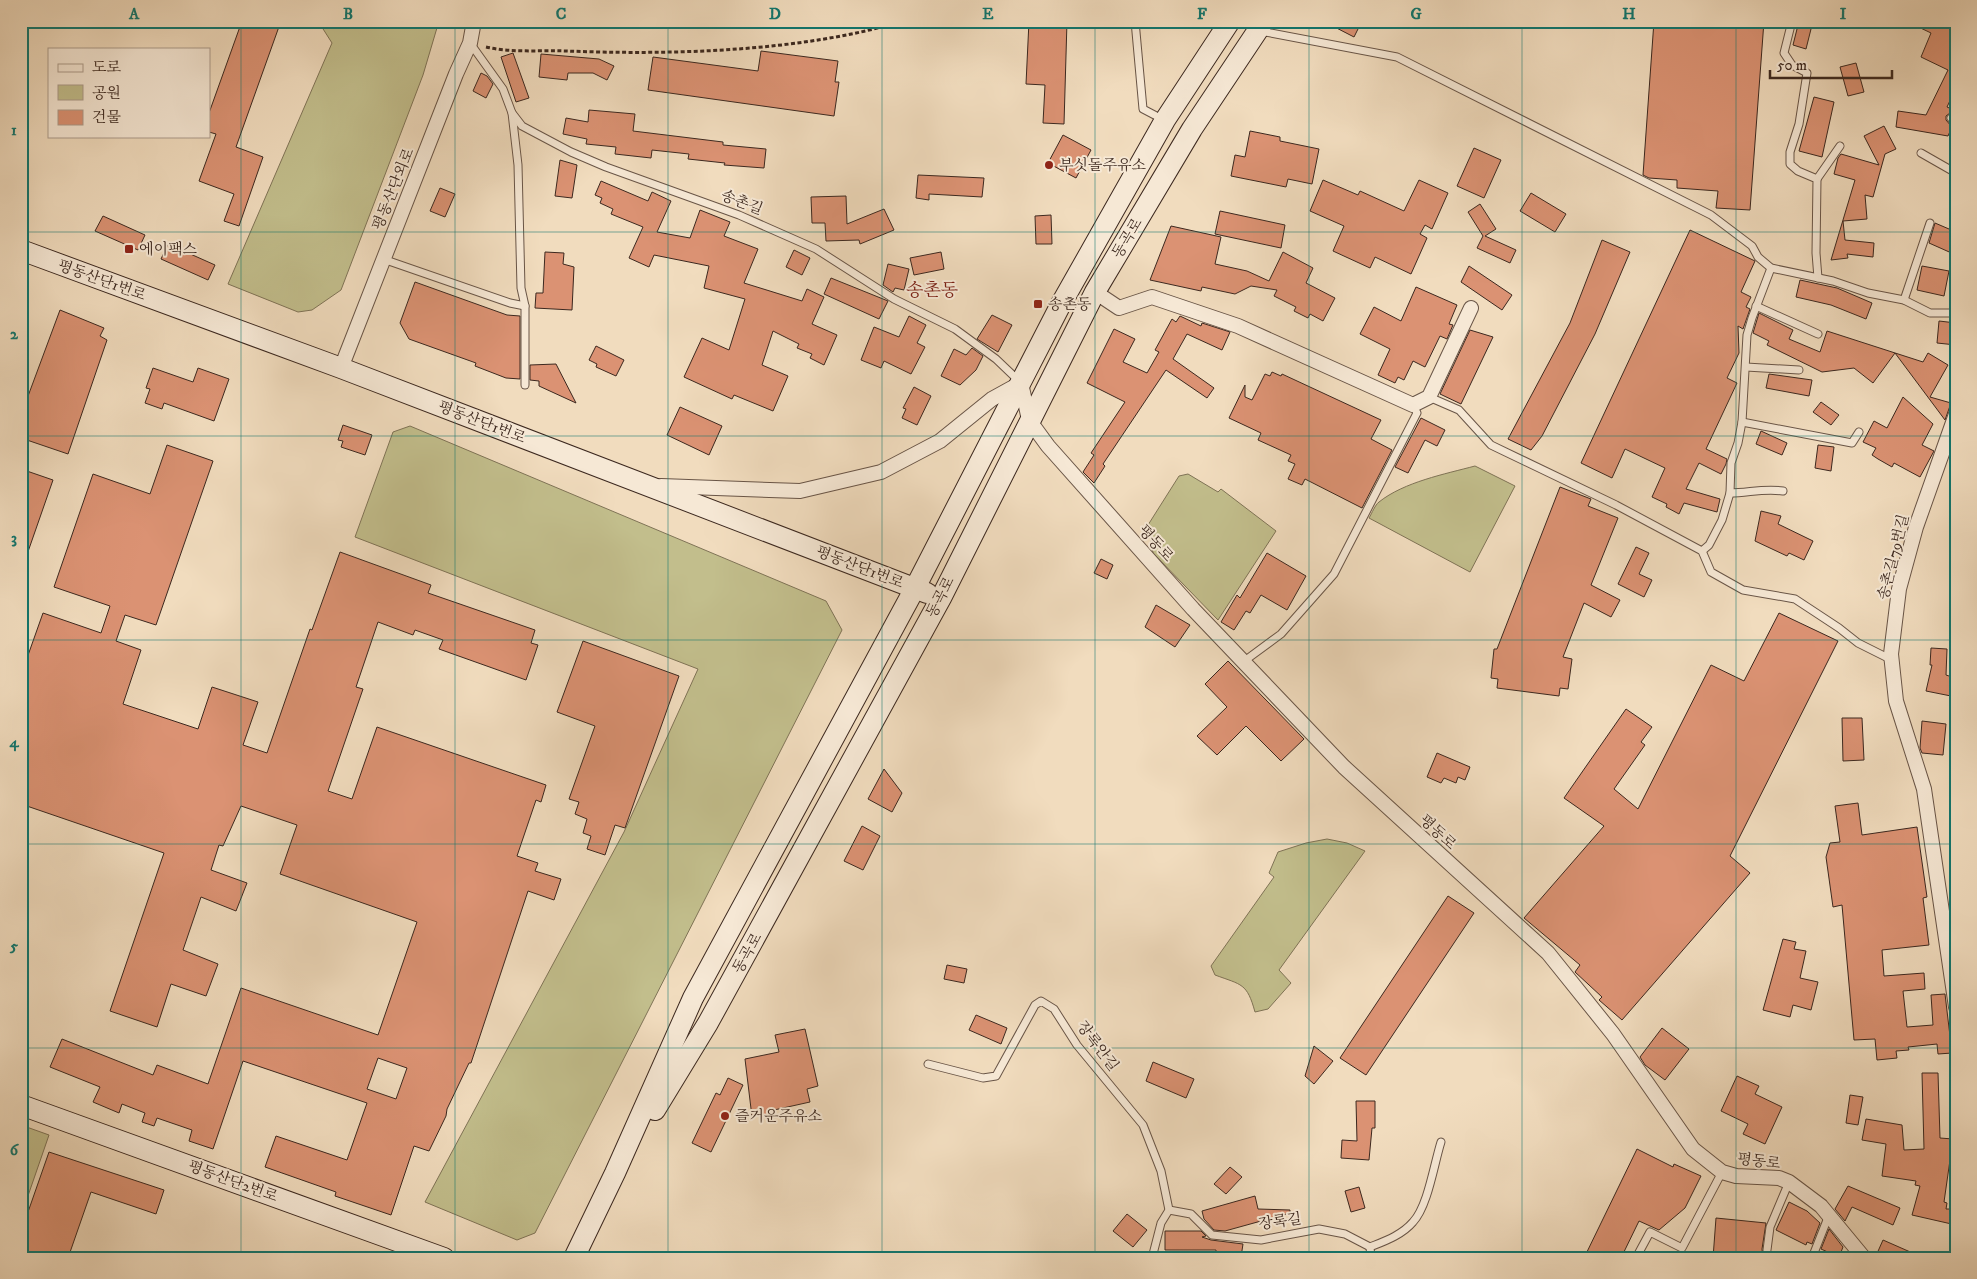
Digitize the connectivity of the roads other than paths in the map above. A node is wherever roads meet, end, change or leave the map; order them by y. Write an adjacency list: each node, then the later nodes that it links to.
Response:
1 (474, 21): 6 (street, 평동산단외로)
2 (1135, 21): 8 (lane)
3 (1230, 21): 8 (main road, 동곡로)
4 (1792, 21): 12 (lane)
5 (1261, 26): 16 (lane); 18 (main road, 동곡로)
6 (470, 43): 7 (lane, 송촌길); 15 (street, 평동산단외로)
7 (512, 113): 20 (lane); 28 (lane, 송촌길)
8 (1165, 120): 28 (main road, 동곡로)
9 (1840, 146): 12 (lane)
10 (1921, 153): 11 (lane)
11 (1956, 173)
12 (1817, 179): 17 (lane)
13 (1930, 223): 19 (lane)
14 (21, 250): 26 (main road, 평동산단1번로)
15 (383, 259): 20 (lane); 26 (street, 평동산단외로)
16 (1771, 268): 17 (lane); 21 (lane)
17 (1818, 278): 19 (lane)
18 (1096, 292): 31 (street); 33 (main road, 동곡로)
19 (1904, 300): 23 (lane)
20 (526, 306): 29 (lane)
21 (1756, 306): 24 (lane); 25 (lane)
22 (1471, 308): 30 (street)
23 (1956, 314)
24 (1818, 334)
25 (1746, 367): 27 (lane); 34 (lane)
26 (341, 368): 36 (main road, 평동산단1번로)
27 (1799, 370)
28 (1022, 383): 33 (street, 평동로); 36 (street); 40 (main road, 동곡로)
29 (525, 385)
30 (1429, 397): 31 (street); 39 (lane)
31 (1414, 405): 43 (lane)
32 (1956, 414): 42 (street, 송촌길79번길)
33 (1029, 420): 41 (main road, 동곡로); 43 (street, 평동로)
34 (1742, 422): 35 (lane); 38 (lane)
35 (1859, 432)
36 (645, 486): 40 (main road, 평동산단1번로)
37 (1782, 491): 38 (lane)
38 (1730, 493): 39 (lane)
39 (1702, 552): 42 (lane)
40 (915, 588): 41 (main road, 평동산단1번로); 49 (main road, 동곡로)
41 (941, 598): 49 (main road, 동곡로)
42 (1892, 660): 44 (street, 송촌길79번길)
43 (1243, 662): 48 (street, 평동로)
44 (1956, 1007)
45 (928, 1064): 51 (lane, 장록안길)
46 (21, 1105): 55 (main road, 평동산단2번로)
47 (1441, 1142): 53 (lane)
48 (1722, 1172): 50 (street, 평동로); 59 (lane)
49 (615, 1173): 56 (main road, 동곡로)
50 (1789, 1182): 52 (street, 평동로); 54 (lane)
51 (1169, 1210): 53 (lane, 장록길); 57 (lane)
52 (1829, 1215): 60 (lane); 61 (street, 평동로)
53 (1370, 1247): 58 (lane)
54 (1767, 1250)
55 (444, 1258)
56 (574, 1258)
57 (1152, 1258)
58 (1371, 1258)
59 (1636, 1258)
60 (1812, 1258)
61 (1864, 1258)

